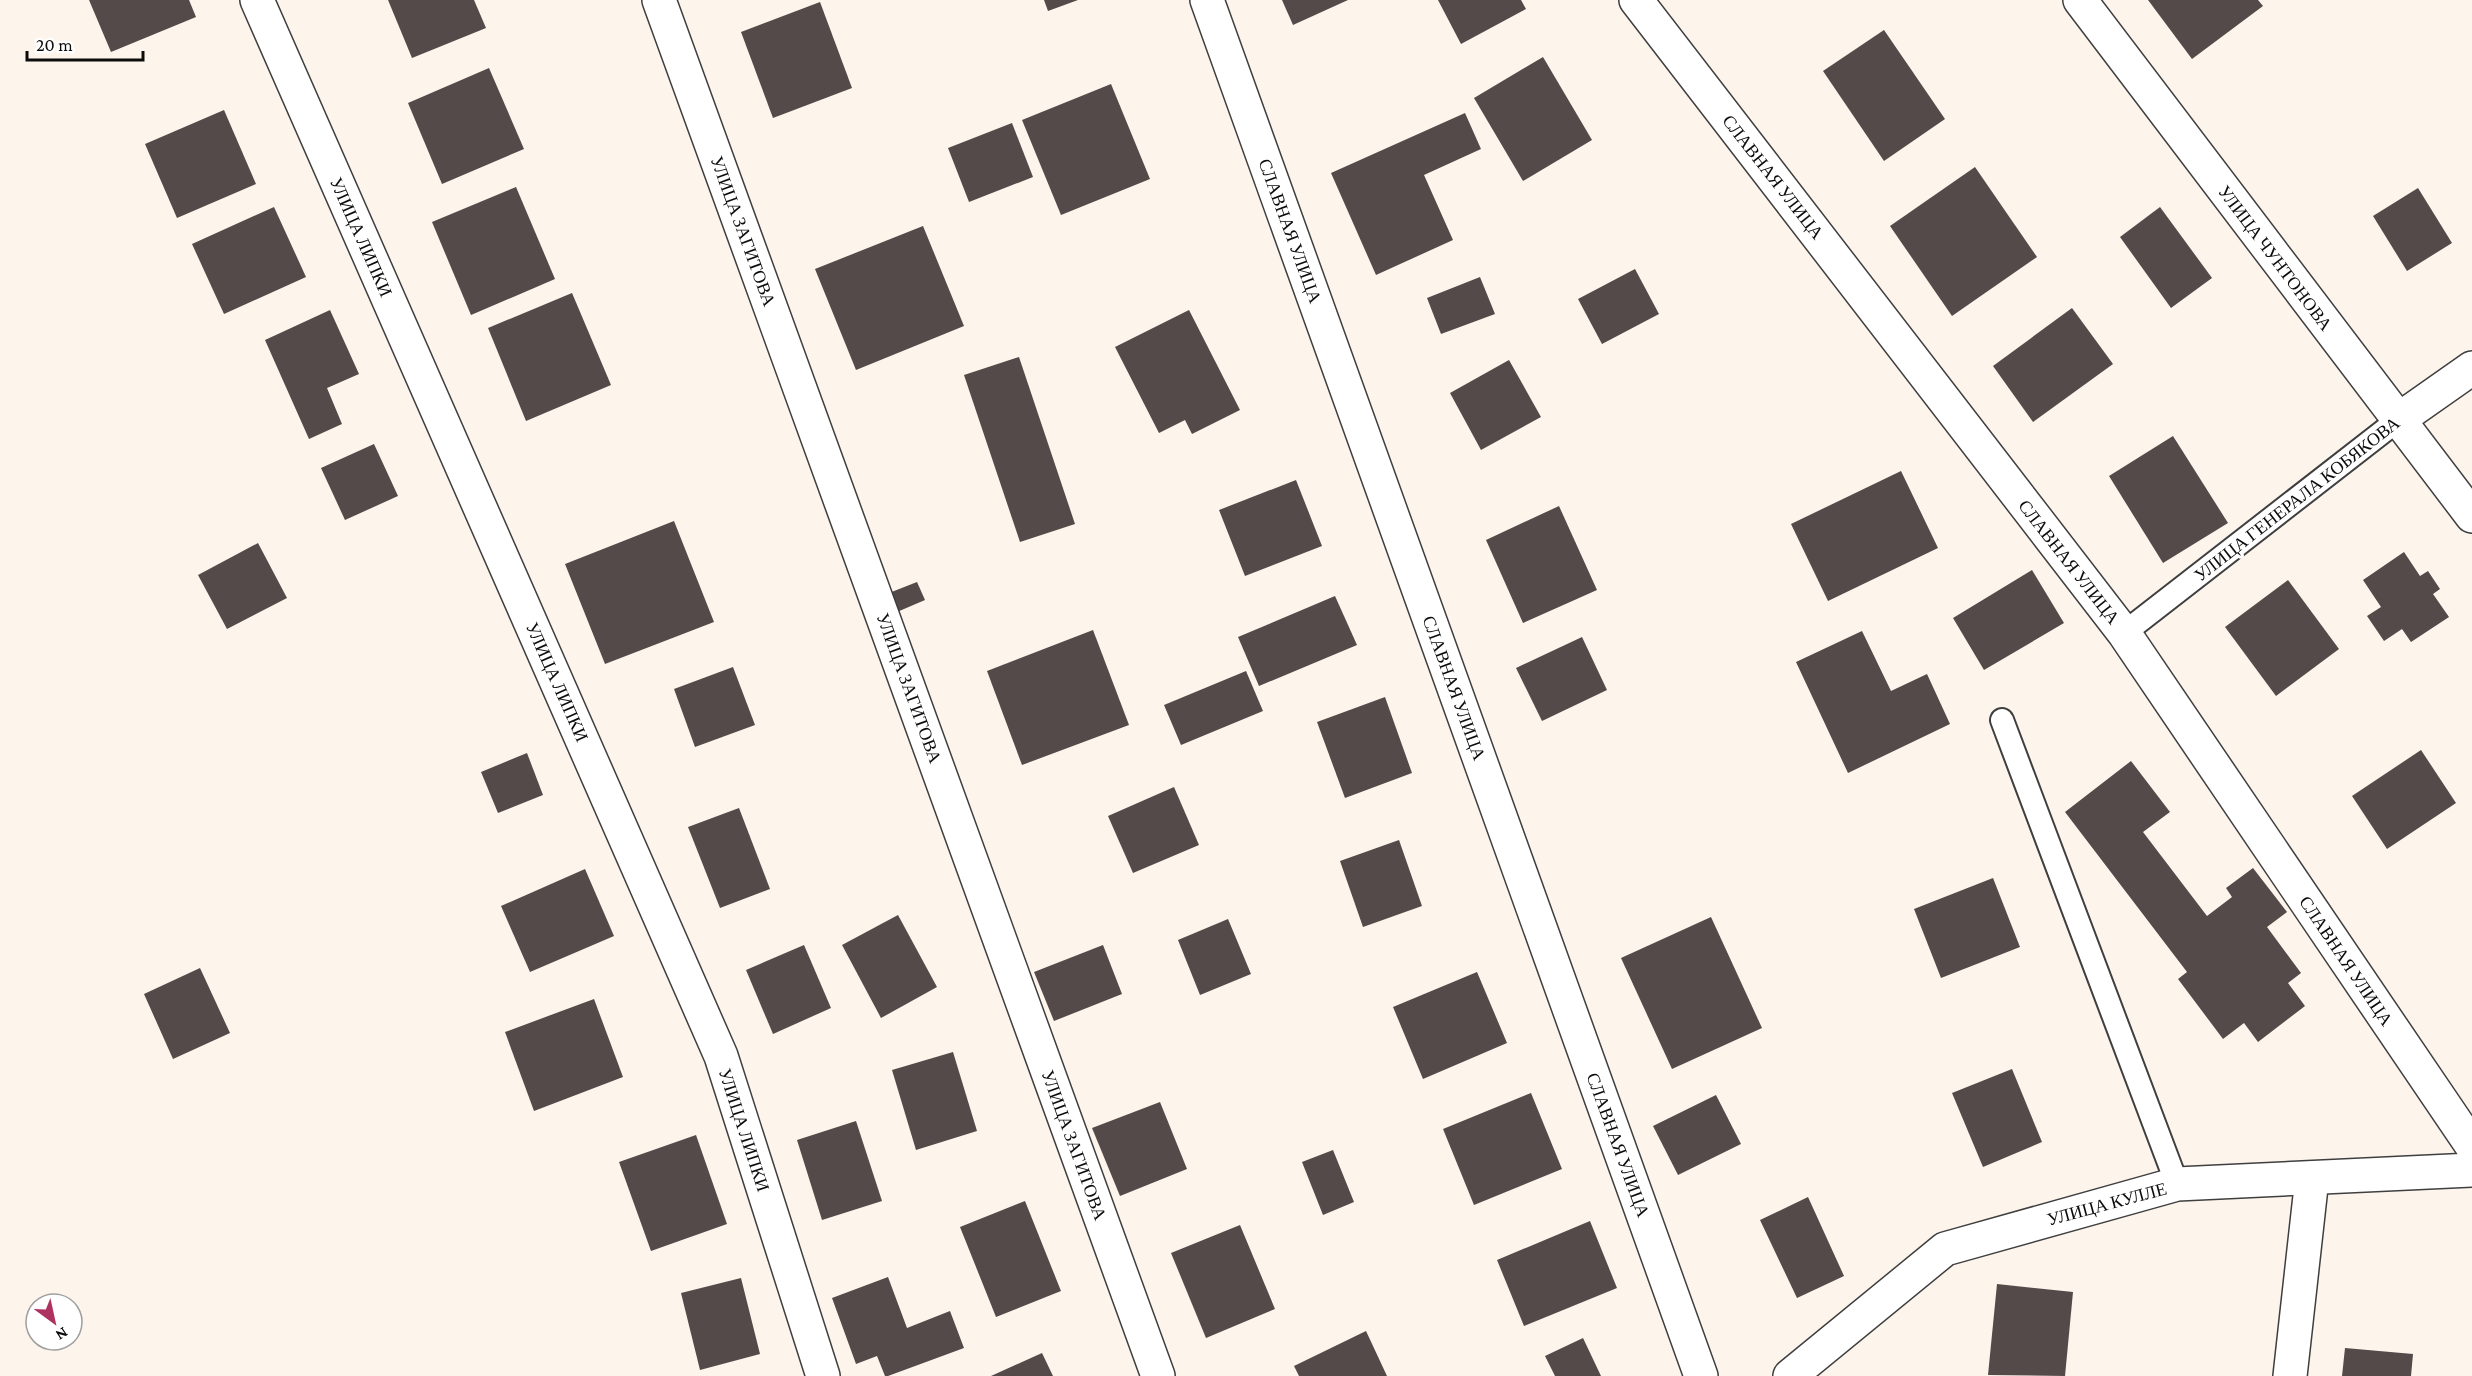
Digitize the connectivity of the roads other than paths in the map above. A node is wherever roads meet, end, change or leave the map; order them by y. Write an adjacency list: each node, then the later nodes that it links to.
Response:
1 (257, 0): 15 (street, УЛИЦА ЛИПКИ)
2 (659, 0): 16 (street, УЛИЦА ЗАГИТОВА)
3 (1207, 0): 17 (street, СЛАВНАЯ УЛИЦА)
4 (1636, 0): 9 (street, СЛАВНАЯ УЛИЦА)
5 (2080, 0): 7 (street, УЛИЦА ЧУНТОНОВА)
6 (2472, 368): 7 (street, УЛИЦА ГЕНЕРАЛА КОБЯКОВА)
7 (2397, 420): 8 (street, УЛИЦА ЧУНТОНОВА); 9 (lane, УЛИЦА ГЕНЕРАЛА КОБЯКОВА)
8 (2472, 516)
9 (2124, 633): 11 (street, СЛАВНАЯ УЛИЦА)
10 (2002, 720): 14 (lane)
11 (2472, 1146)
12 (2472, 1170): 13 (street, УЛИЦА КУЛЛЕ)
13 (2312, 1178): 14 (street, УЛИЦА КУЛЛЕ); 19 (street)
14 (2177, 1184): 18 (street, УЛИЦА КУЛЛЕ)
15 (823, 1376)
16 (1158, 1376)
17 (1701, 1376)
18 (1790, 1376)
19 (2290, 1376)

